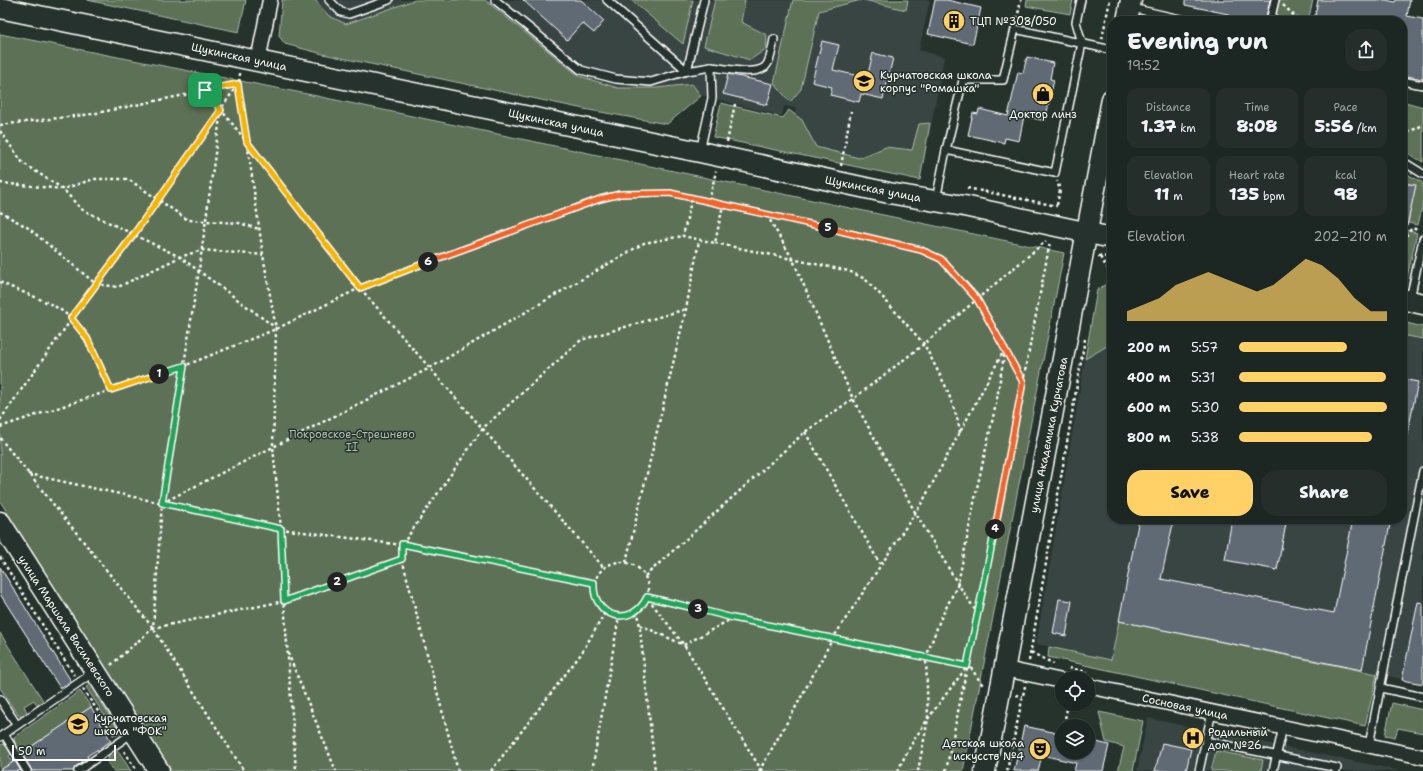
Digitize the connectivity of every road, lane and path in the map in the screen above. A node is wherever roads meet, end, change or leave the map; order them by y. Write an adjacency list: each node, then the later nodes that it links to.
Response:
1 (270, 0): 22 (street)
2 (329, 0): 3 (lane)
3 (389, 0)
4 (495, 0): 24 (lane)
5 (608, 0): 24 (lane)
6 (704, 0): 24 (lane)
7 (1021, 0): 17 (path)
8 (1081, 0): 19 (lane)
9 (1110, 0): 20 (path)
10 (1275, 0): 15 (lane)
11 (1278, 0): 16 (path)
12 (0, 8): 22 (main road, Щукинская улица)
13 (1129, 10): 14 (lane)
14 (1162, 16)
15 (1271, 16)
16 (1295, 16)
17 (1015, 29): 19 (lane); 38 (lane)
18 (774, 39): 23 (lane)
19 (1082, 43): 20 (lane); 44 (lane)
20 (1100, 47): 21 (lane)
21 (1107, 49)
22 (258, 61): 39 (main road, Щукинская улица)
23 (711, 66): 24 (lane); 39 (lane)
24 (687, 70)
25 (1407, 82): 27 (lane)
26 (238, 84): 28 (path); 30 (path); 36 (path)
27 (1423, 85)
28 (205, 90): 30 (path); 32 (path)
29 (735, 104): 37 (path)
30 (221, 110): 36 (path); 49 (path); 56 (path)
31 (851, 111): 43 (path)
32 (0, 125)
33 (1423, 125): 35 (path)
34 (0, 131): 47 (path)
35 (1407, 133)
36 (247, 142): 57 (path); 78 (path)
37 (726, 147)
38 (946, 150): 44 (lane); 50 (lane)
39 (700, 152): 50 (main road, Щукинская улица)
40 (1107, 161): 61 (main road, улица Академика Курчатова)
41 (1407, 164): 45 (lane)
42 (717, 166): 51 (path)
43 (840, 171)
44 (1055, 173): 53 (path)
45 (1423, 174)
46 (0, 183): 47 (path)
47 (63, 189): 49 (path); 59 (path)
48 (692, 197): 51 (path); 62 (path); 78 (path)
49 (158, 199): 56 (path); 59 (path)
50 (936, 200): 61 (main road, Щукинская улица)
51 (709, 201): 52 (path)
52 (723, 204): 55 (path); 65 (path)
53 (1057, 206)
54 (0, 212): 77 (path)
55 (767, 214): 72 (path); 79 (path)
56 (205, 222): 57 (path); 66 (path)
57 (260, 229): 68 (path)
58 (1423, 231): 60 (path)
59 (134, 234): 70 (path); 77 (path)
60 (1407, 234)
61 (1101, 235): 69 (path); 129 (main road, улица Академика Курчатова)
62 (683, 236): 64 (path); 88 (path)
63 (1423, 239): 67 (lane)
64 (699, 241): 65 (path); 81 (path)
65 (715, 243): 72 (path)
66 (202, 250): 68 (path); 70 (path); 75 (path)
67 (1421, 253): 80 (lane)
68 (263, 255): 83 (path)
69 (1100, 256): 71 (path); 73 (path); 74 (path)
70 (180, 257): 75 (path); 77 (path)
71 (1107, 257)
72 (793, 260): 85 (path); 91 (path)
73 (1098, 264)
74 (1107, 267)
75 (199, 270): 83 (path); 87 (path)
76 (0, 282): 82 (path)
77 (96, 284): 82 (path)
78 (360, 288): 83 (path); 88 (path)
79 (977, 299): 85 (path); 86 (path); 89 (path)
80 (1411, 301)
81 (686, 309): 94 (path); 108 (path)
82 (71, 318): 90 (path); 92 (path)
83 (276, 329): 87 (path); 98 (path)
84 (1086, 334): 130 (path)
85 (924, 344): 91 (path); 96 (path)
86 (1004, 349): 89 (path); 96 (path); 113 (path)
87 (184, 366): 90 (path); 101 (path)
88 (430, 368): 94 (path); 98 (path)
89 (1023, 382): 118 (path)
90 (111, 390): 93 (path)
91 (853, 399): 95 (path); 102 (path)
92 (0, 420)
93 (0, 427)
94 (483, 428): 105 (path); 110 (path)
95 (805, 432): 109 (path); 111 (path)
96 (960, 433): 102 (path)
97 (0, 438): 100 (path)
98 (273, 446): 101 (path); 104 (path)
99 (1423, 471): 134 (lane)
100 (28, 474): 101 (path); 122 (path)
101 (162, 503): 104 (path); 122 (path)
102 (915, 512): 109 (path); 113 (path)
103 (0, 522): 128 (main road, улица Маршала Василевского)
104 (281, 529): 105 (path); 115 (path)
105 (402, 544): 107 (path); 112 (path)
106 (0, 557): 128 (path)
107 (402, 559): 115 (path); 157 (path)
108 (626, 562): 110 (path); 111 (path)
109 (880, 564): 123 (path)
110 (604, 568): 112 (path)
111 (645, 576): 114 (path)
112 (594, 583): 117 (path)
113 (958, 584): 118 (path); 126 (path)
114 (647, 597): 116 (path); 120 (path); 124 (path)
115 (284, 601): 122 (path); 125 (path)
116 (638, 610): 119 (path); 121 (path)
117 (606, 611): 119 (path); 158 (path)
118 (978, 614): 127 (path)
119 (619, 616): 159 (path)
120 (733, 618): 123 (path); 124 (path)
121 (640, 625): 124 (path); 160 (path)
122 (153, 628): 128 (path); 154 (path)
123 (833, 638): 126 (path); 149 (path)
124 (684, 646): 149 (path)
125 (287, 650): 155 (path); 156 (path)
126 (926, 657): 127 (path); 140 (path)
127 (967, 666): 135 (path); 140 (path); 164 (path)
128 (92, 669): 132 (lane); 132 (path); 144 (main road, улица Маршала Василевского)
129 (1005, 669): 130 (street); 135 (main road, улица Академика Курчатова)
130 (1027, 674): 131 (street); 136 (path)
131 (1055, 680)
132 (79, 682): 141 (lane); 144 (path)
133 (1095, 687): 139 (street, Сосновая улица)
134 (1381, 688): 137 (lane); 146 (lane)
135 (1001, 692): 136 (path); 165 (main road, улица Академика Курчатова)
136 (1023, 696): 166 (path)
137 (1423, 696)
138 (0, 699): 141 (lane)
139 (1212, 712): 142 (street, Сосновая улица); 145 (lane)
140 (928, 720): 162 (path); 163 (path)
141 (17, 725): 143 (lane)
142 (1283, 727): 146 (street, Сосновая улица); 147 (lane)
143 (2, 735): 150 (lane)
144 (126, 738): 151 (lane); 152 (path); 153 (main road, улица Маршала Василевского)
145 (1206, 741): 147 (lane); 167 (lane)
146 (1369, 745): 148 (street, Сосновая улица)
147 (1277, 756): 168 (lane); 169 (lane)
148 (1423, 757)
149 (762, 770): 161 (path)
150 (27, 771)
151 (78, 771)
152 (137, 771)
153 (159, 771)
154 (244, 771)
155 (296, 771)
156 (336, 771)
157 (458, 771)
158 (491, 771)
159 (592, 771)
160 (655, 771)
161 (759, 771)
162 (898, 771)
163 (918, 771)
164 (946, 771)
165 (985, 771)
166 (1007, 771)
167 (1199, 771)
168 (1273, 771)
169 (1336, 771)

